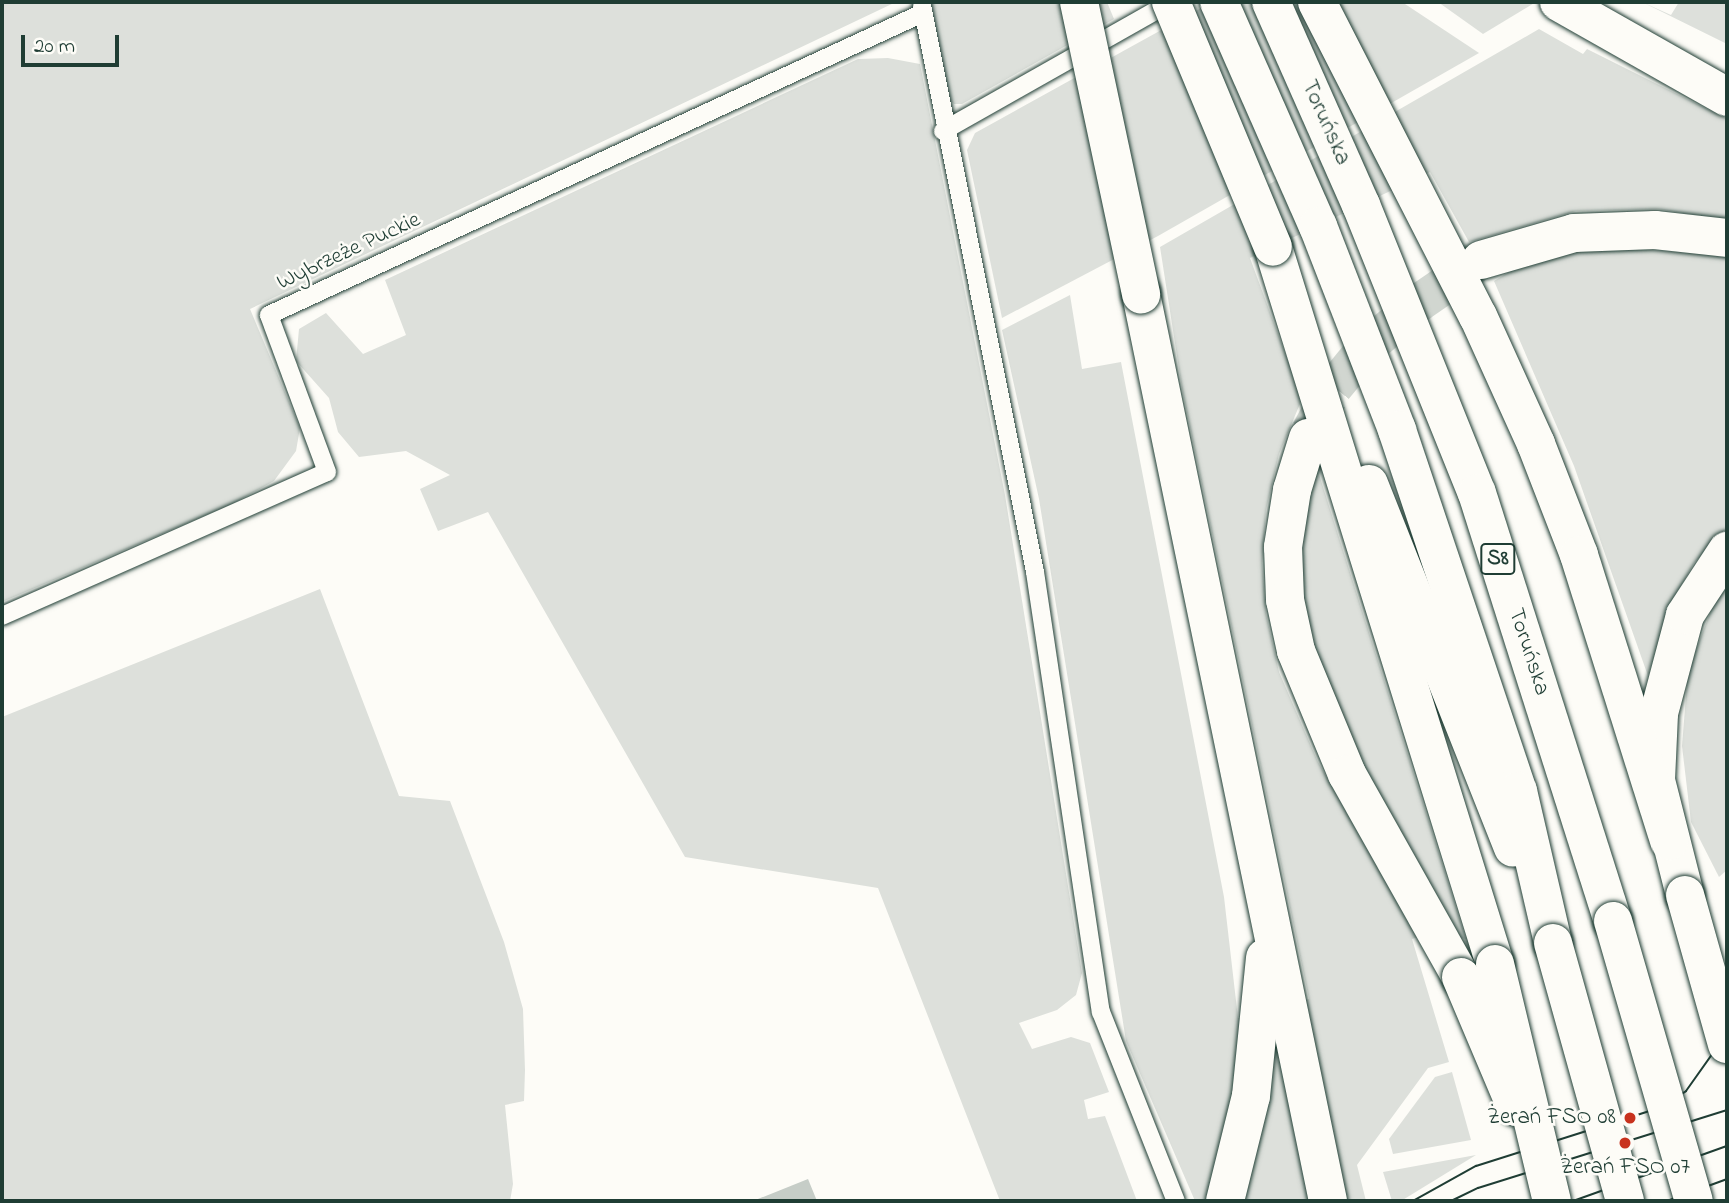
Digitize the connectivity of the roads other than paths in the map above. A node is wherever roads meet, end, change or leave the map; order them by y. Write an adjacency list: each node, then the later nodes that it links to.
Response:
1 (1079, 2): 19 (main road, bridge)
2 (1171, 2): 11 (lane); 13 (main road, bridge)
3 (1219, 2): 20 (main road, Toruńska / S8)
4 (1271, 2): 28 (main road, Toruńska / S8, bridge)
5 (1317, 2): 18 (main road)
6 (922, 8): 11 (lane); 17 (lane, Wybrzeże Puckie)
7 (1568, 8): 8 (main road)
8 (1655, 59): 9 (main road); 10 (main road)
9 (1727, 88)
10 (1727, 97)
11 (943, 131): 23 (lane)
12 (1727, 238): 14 (main road)
13 (1273, 247): 20 (main road); 21 (main road)
14 (1481, 260)
15 (1308, 438): 21 (main road)
16 (1727, 551): 18 (main road)
17 (2, 616)
18 (1669, 841): 22 (main road, bridge)
19 (1259, 866): 24 (main road); 25 (main road)
20 (1553, 943): 27 (main road, Toruńska / S8, bridge)
21 (1478, 971): 26 (main road, bridge)
22 (1727, 1044)
23 (1176, 1201)
24 (1225, 1201)
25 (1328, 1201)
26 (1552, 1201)
27 (1625, 1201)
28 (1694, 1201)

